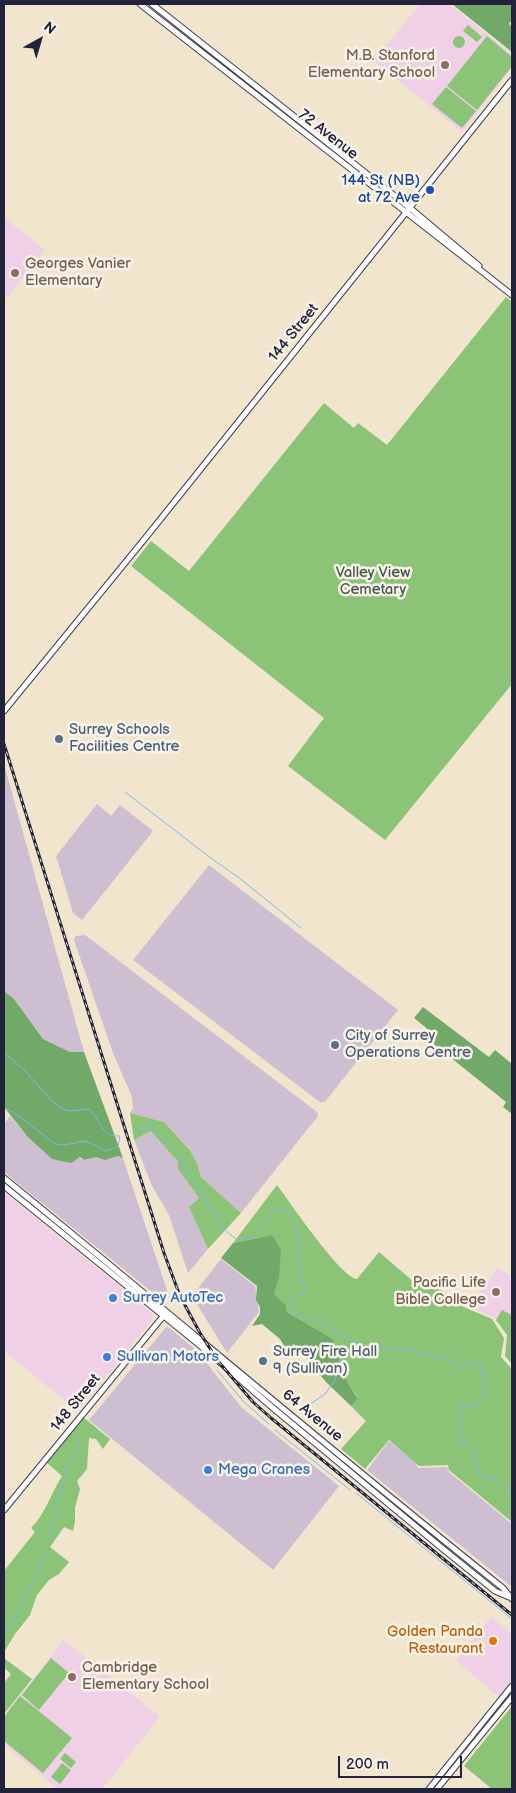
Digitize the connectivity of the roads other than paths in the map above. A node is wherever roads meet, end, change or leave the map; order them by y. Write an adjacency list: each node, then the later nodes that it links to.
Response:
1 (140, 4): 4 (main road, 72 Avenue)
2 (152, 4): 4 (main road, 72 Avenue)
3 (512, 80): 4 (main road, 144 Street)
4 (408, 210): 5 (main road, 72 Avenue); 6 (main road, 144 Street)
5 (512, 295)
6 (4, 711)
7 (4, 1178): 9 (main road, 64 Avenue)
8 (4, 1186): 9 (main road, 64 Avenue)
9 (165, 1314): 10 (main road, 148 Street); 11 (main road, 64 Avenue)
10 (4, 1510)
11 (512, 1599)
12 (512, 1686): 14 (main road)
13 (512, 1697): 15 (main road)
14 (429, 1789)
15 (437, 1789)

